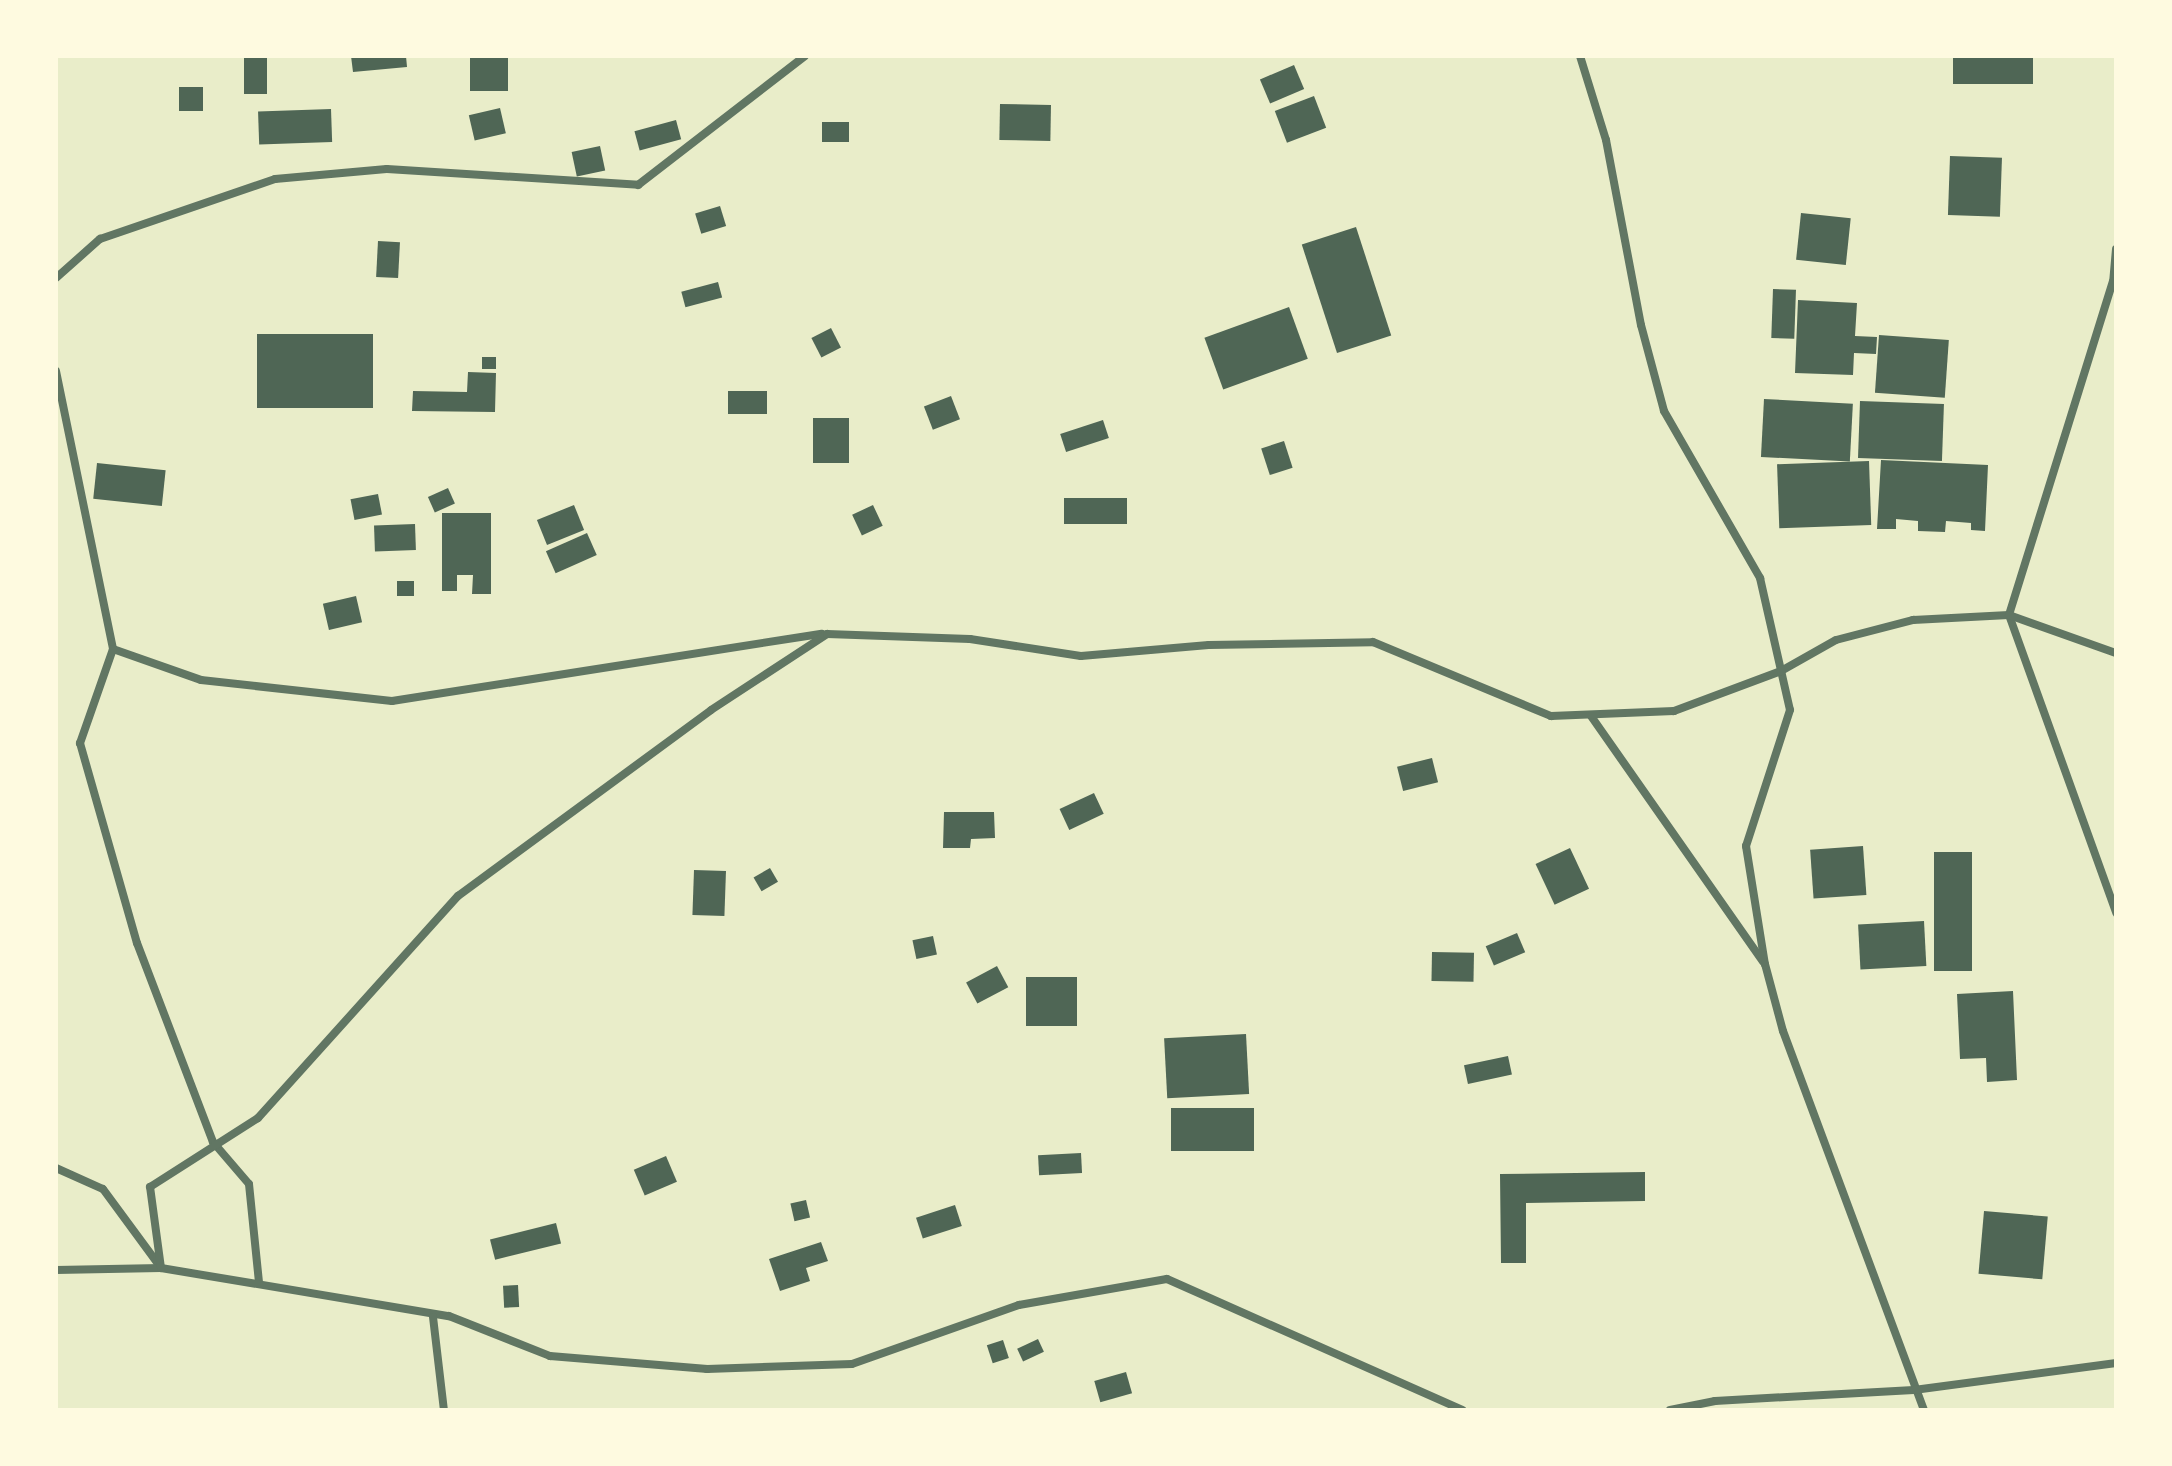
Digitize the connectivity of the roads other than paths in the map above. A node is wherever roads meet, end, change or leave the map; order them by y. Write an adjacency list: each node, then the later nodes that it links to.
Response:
1 (805, 56): 4 (street)
2 (1580, 56): 10 (street)
3 (2116, 249): 6 (street)
4 (56, 278)
5 (56, 371): 8 (street)
6 (2009, 615): 9 (street); 10 (street); 12 (street)
7 (827, 634): 8 (street); 11 (street); 14 (street)
8 (113, 649): 14 (street)
9 (2116, 653)
10 (1781, 671): 11 (street); 13 (street)
11 (1591, 716): 13 (street)
12 (2116, 913)
13 (1765, 964): 21 (street)
14 (213, 1142): 16 (street); 18 (street)
15 (56, 1168): 16 (street)
16 (161, 1268): 17 (street); 18 (street)
17 (56, 1270)
18 (259, 1283): 19 (street)
19 (433, 1317): 22 (street); 23 (street)
20 (2116, 1363): 21 (street)
21 (1914, 1390): 24 (street); 25 (street)
22 (444, 1410)
23 (1462, 1410)
24 (1670, 1410)
25 (1924, 1410)

